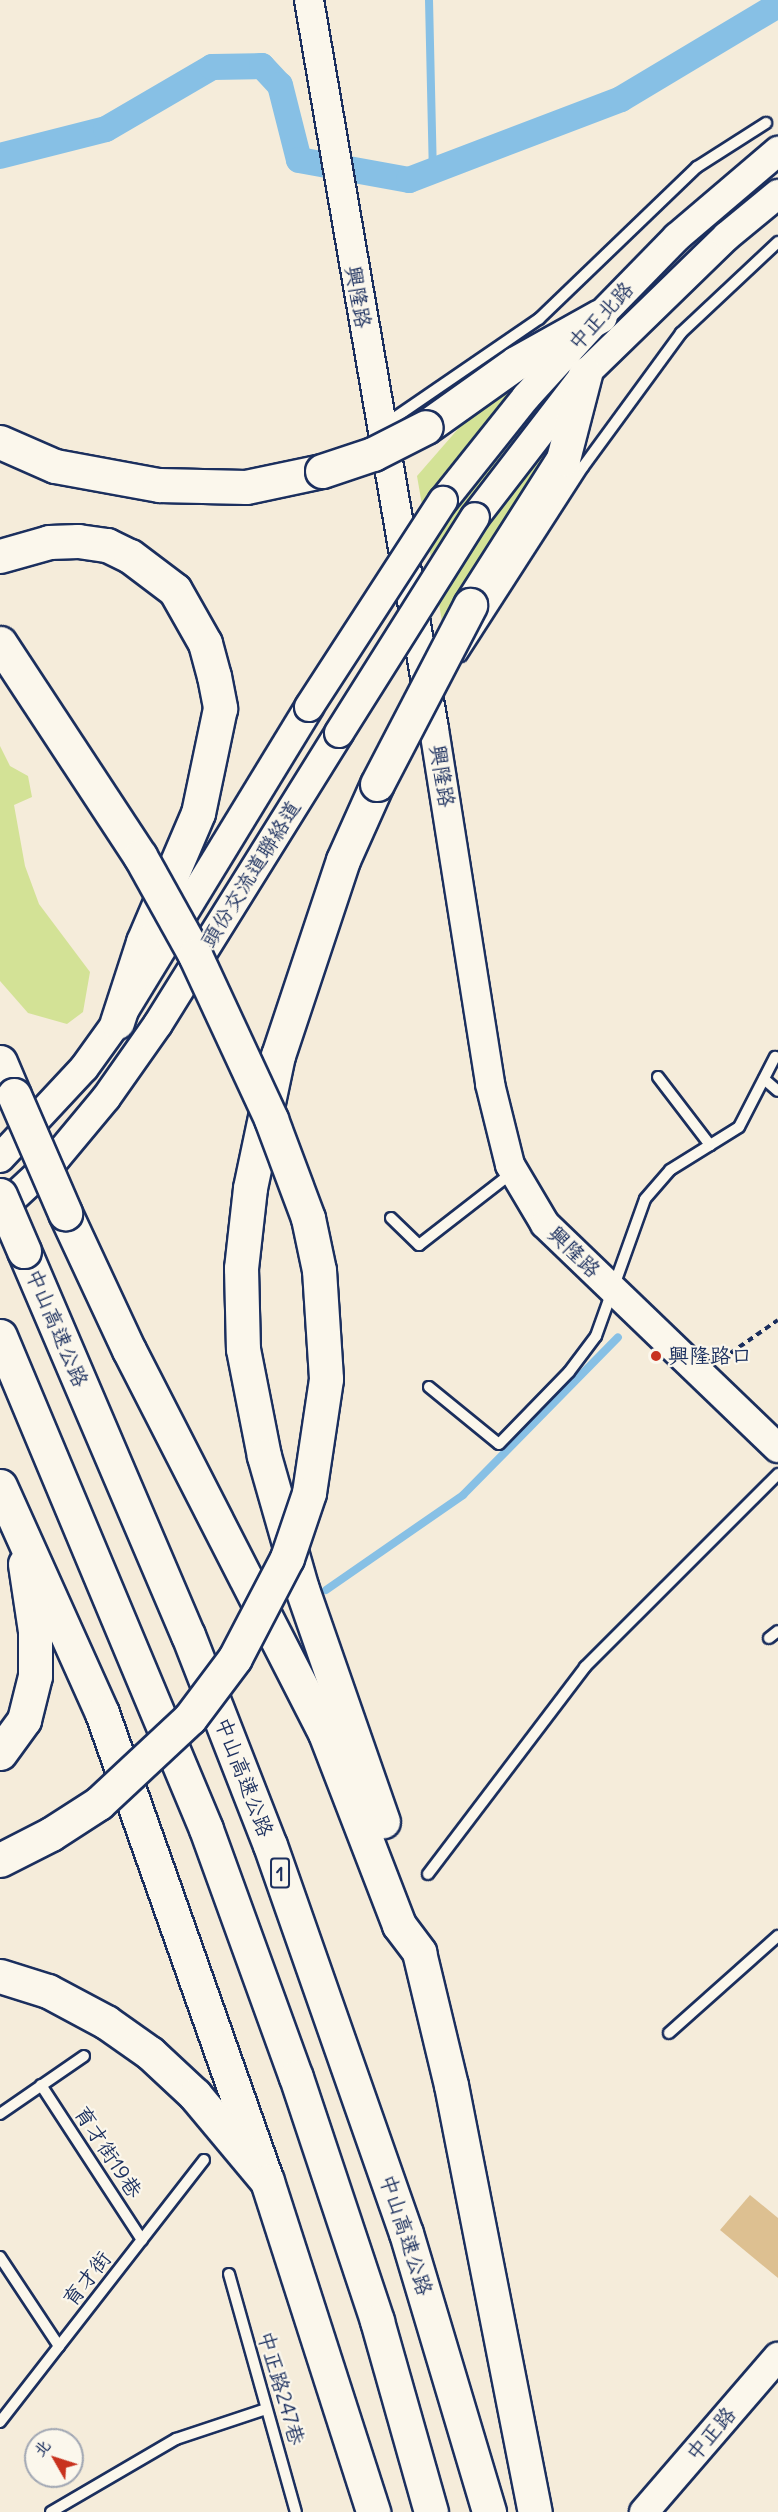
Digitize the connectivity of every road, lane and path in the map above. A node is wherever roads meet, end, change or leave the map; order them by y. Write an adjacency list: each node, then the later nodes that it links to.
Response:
1 (309, 0): 8 (main road, 興隆路)
2 (765, 123): 8 (lane)
3 (778, 151): 6 (main road, 中正北路)
4 (778, 194): 7 (main road, 中正北路)
5 (778, 242): 14 (lane)
6 (600, 316): 9 (highway, bridge); 10 (main road, 中正北路)
7 (585, 374): 11 (main road, 中正北路); 42 (highway, bridge)
8 (381, 427): 16 (main road, 興隆路)
9 (0, 442)
10 (442, 501): 17 (main road, 頭份交流道聯絡道, bridge)
11 (475, 517): 27 (main road, 頭份交流道聯絡道, bridge)
12 (0, 556): 17 (highway)
13 (0, 643): 39 (highway, bridge)
14 (455, 664)
15 (449, 674): 16 (lane)
16 (430, 704): 25 (main road, 興隆路)
17 (117, 1022): 24 (main road, 頭份交流道聯絡道)
18 (775, 1057): 21 (lane)
19 (0, 1062): 42 (highway, bridge)
20 (658, 1077): 23 (lane)
21 (764, 1079): 22 (lane); 23 (lane)
22 (778, 1091)
23 (710, 1145): 29 (lane)
24 (0, 1158)
25 (514, 1172): 28 (lane); 29 (main road, 興隆路)
26 (0, 1195): 61 (highway, 中山高速公路 / 1, bridge)
27 (0, 1210)
28 (391, 1218)
29 (614, 1290): 32 (main road, 興隆路); 33 (lane)
30 (778, 1320): 32 (path)
31 (0, 1336): 60 (highway)
32 (702, 1374): 34 (main road, 興隆路)
33 (429, 1387)
34 (776, 1441)
35 (778, 1474): 40 (lane)
36 (0, 1486): 37 (highway)
37 (22, 1539): 38 (highway); 49 (highway)
38 (0, 1754)
39 (0, 1860)
40 (428, 1874)
41 (778, 1936): 44 (lane)
42 (419, 1952): 62 (highway)
43 (0, 1976): 49 (highway)
44 (669, 2033)
45 (84, 2056): 46 (lane)
46 (41, 2085): 47 (lane); 50 (lane, 育才街19巷)
47 (0, 2114)
48 (204, 2160): 50 (lane, 育才街)
49 (267, 2181): 59 (highway)
50 (142, 2240): 53 (lane, 育才街)
51 (0, 2257): 53 (lane)
52 (229, 2274): 55 (lane, 中正路247巷)
53 (59, 2346): 56 (lane, 育才街)
54 (778, 2357): 63 (main road, 中正路)
55 (266, 2409): 57 (lane); 58 (lane, 中正路247巷)
56 (0, 2422)
57 (51, 2512)
58 (296, 2512)
59 (373, 2512)
60 (431, 2512)
61 (489, 2512)
62 (535, 2512)
63 (644, 2512)

